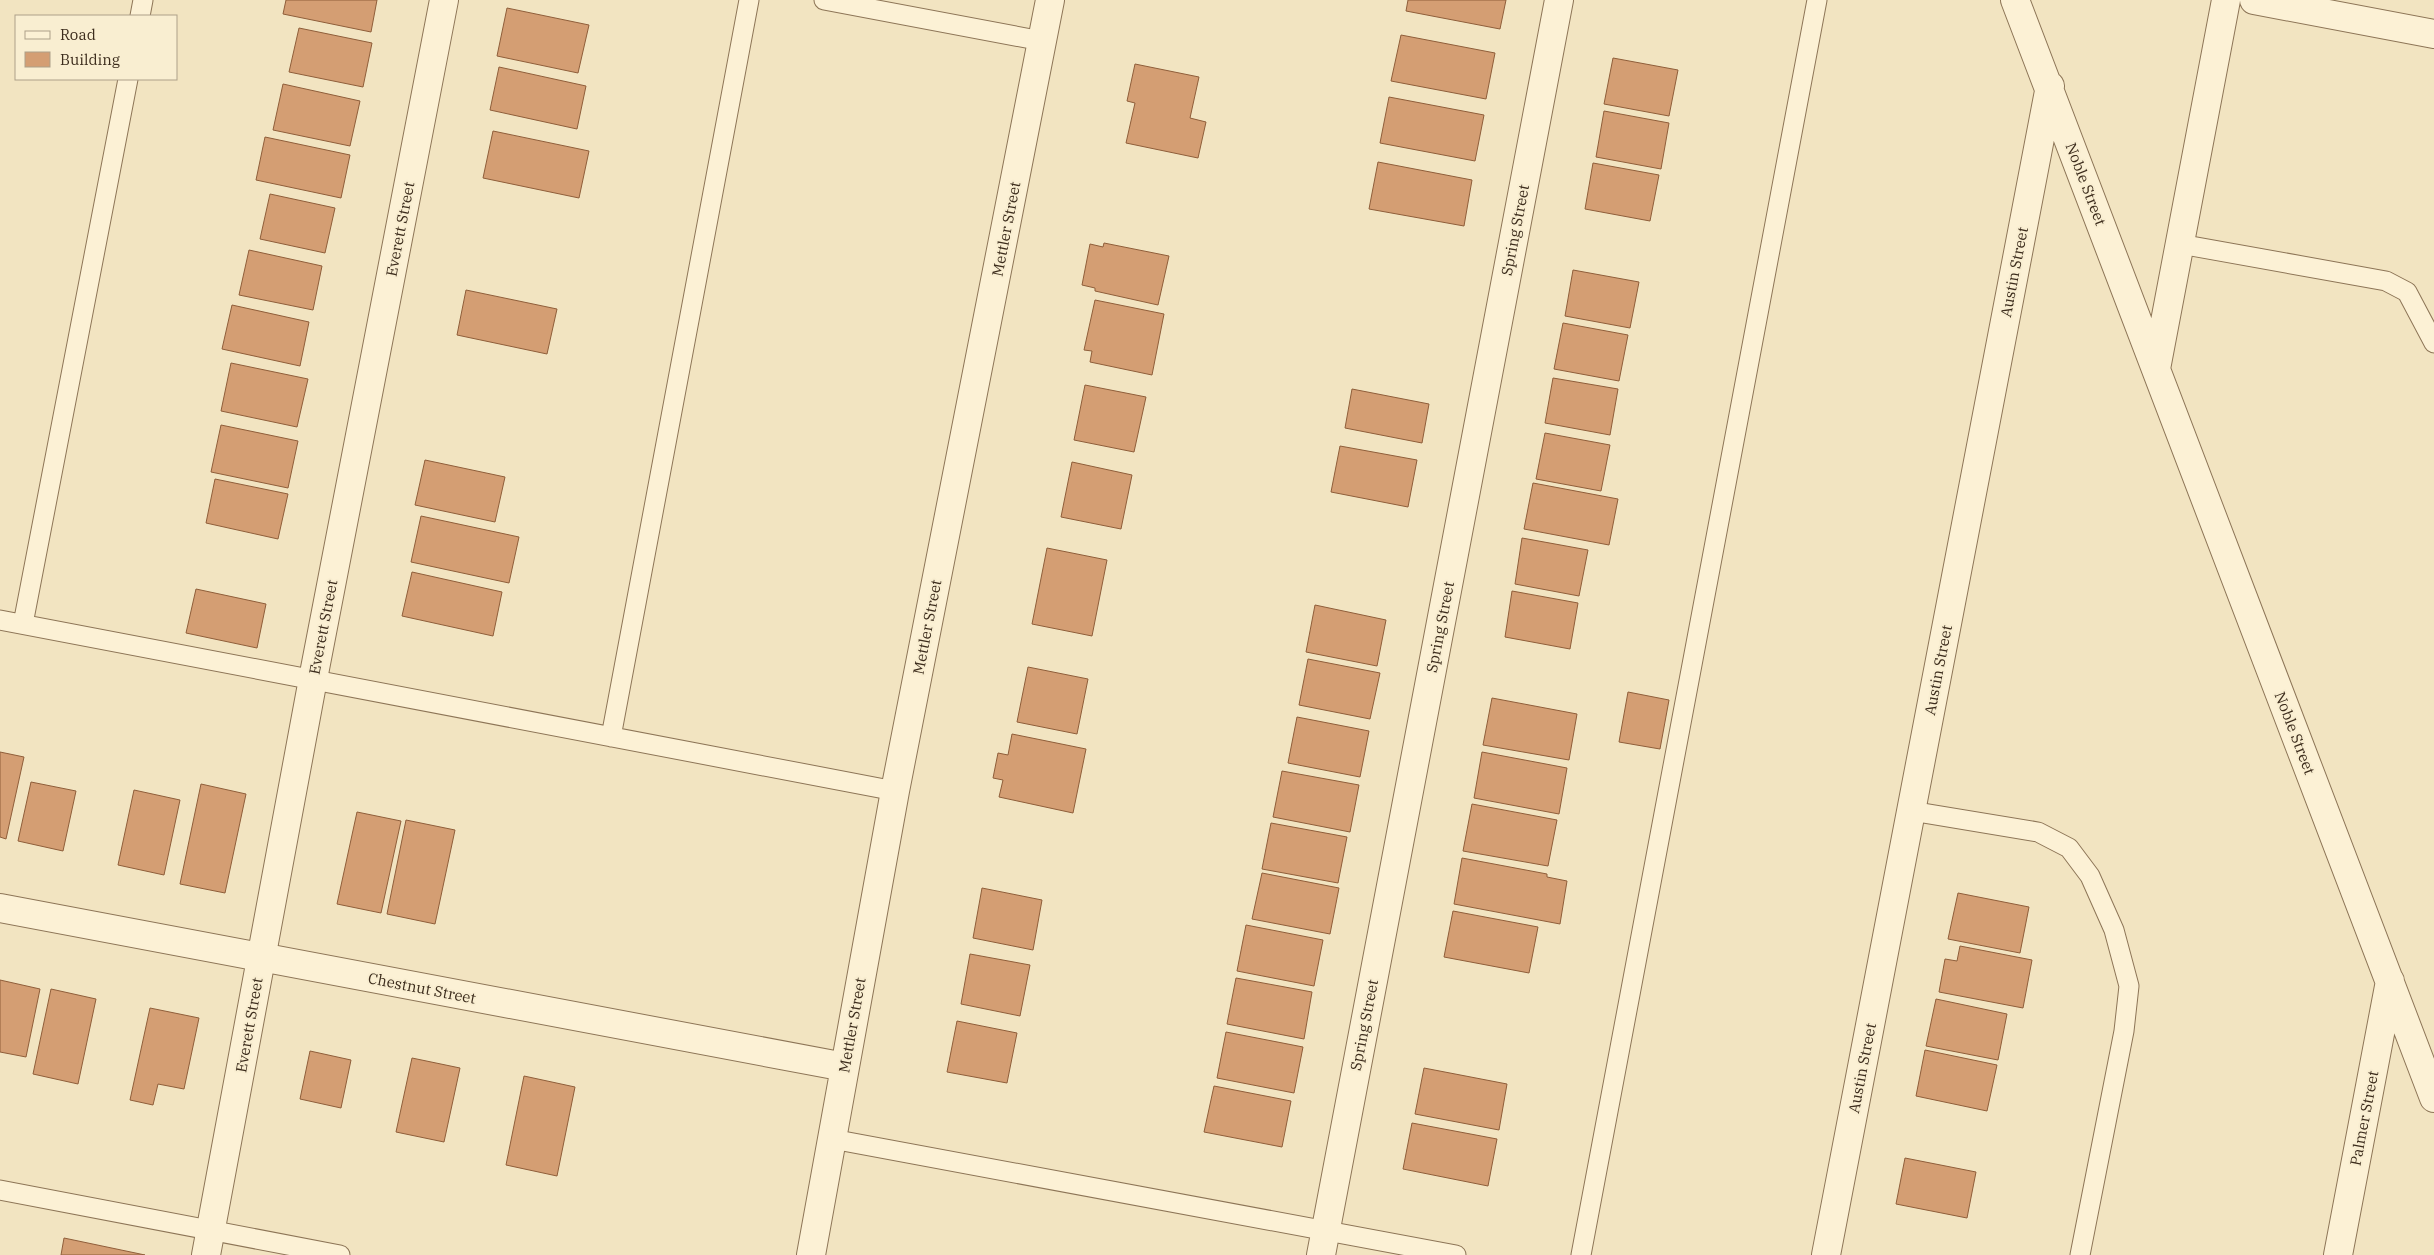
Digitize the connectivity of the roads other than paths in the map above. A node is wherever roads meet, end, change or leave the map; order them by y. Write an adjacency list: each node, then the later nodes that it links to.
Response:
1 (143, 0): 11 (lane)
2 (444, 0): 21 (street, Everett Street)
3 (749, 0): 22 (lane)
4 (824, 0): 13 (lane)
5 (1050, 0): 13 (street, Mettler Street)
6 (1559, 0): 33 (street, Spring Street)
7 (1817, 0): 37 (lane)
8 (2016, 0): 15 (street, Noble Street)
9 (2226, 0): 16 (street)
10 (2254, 0): 12 (street)
11 (140, 15)
12 (2434, 34)
13 (1042, 42): 23 (street, Mettler Street)
14 (128, 80): 20 (lane)
15 (2050, 86): 18 (street, Noble Street); 24 (street, Austin Street)
16 (2180, 244): 17 (lane); 18 (street)
17 (2434, 343)
18 (2156, 369): 27 (street, Noble Street)
19 (0, 620): 20 (lane)
20 (23, 624): 21 (lane)
21 (313, 679): 22 (lane); 26 (street, Everett Street)
22 (611, 737): 23 (lane)
23 (895, 792): 28 (street, Mettler Street)
24 (1911, 811): 38 (street, Austin Street); 39 (lane)
25 (0, 908): 26 (street, Chestnut Street)
26 (262, 958): 28 (street, Chestnut Street); 32 (street, Everett Street)
27 (2390, 981): 29 (street, Noble Street); 40 (street, Palmer Street)
28 (845, 1068): 30 (street, Mettler Street)
29 (2434, 1098)
30 (832, 1139): 33 (lane); 35 (street, Mettler Street)
31 (0, 1190): 32 (lane)
32 (209, 1243): 34 (lane)
33 (1323, 1243): 36 (lane)
34 (340, 1255)
35 (811, 1255)
36 (1456, 1255)
37 (1580, 1255)
38 (1826, 1255)
39 (2080, 1255)
40 (2338, 1255)

